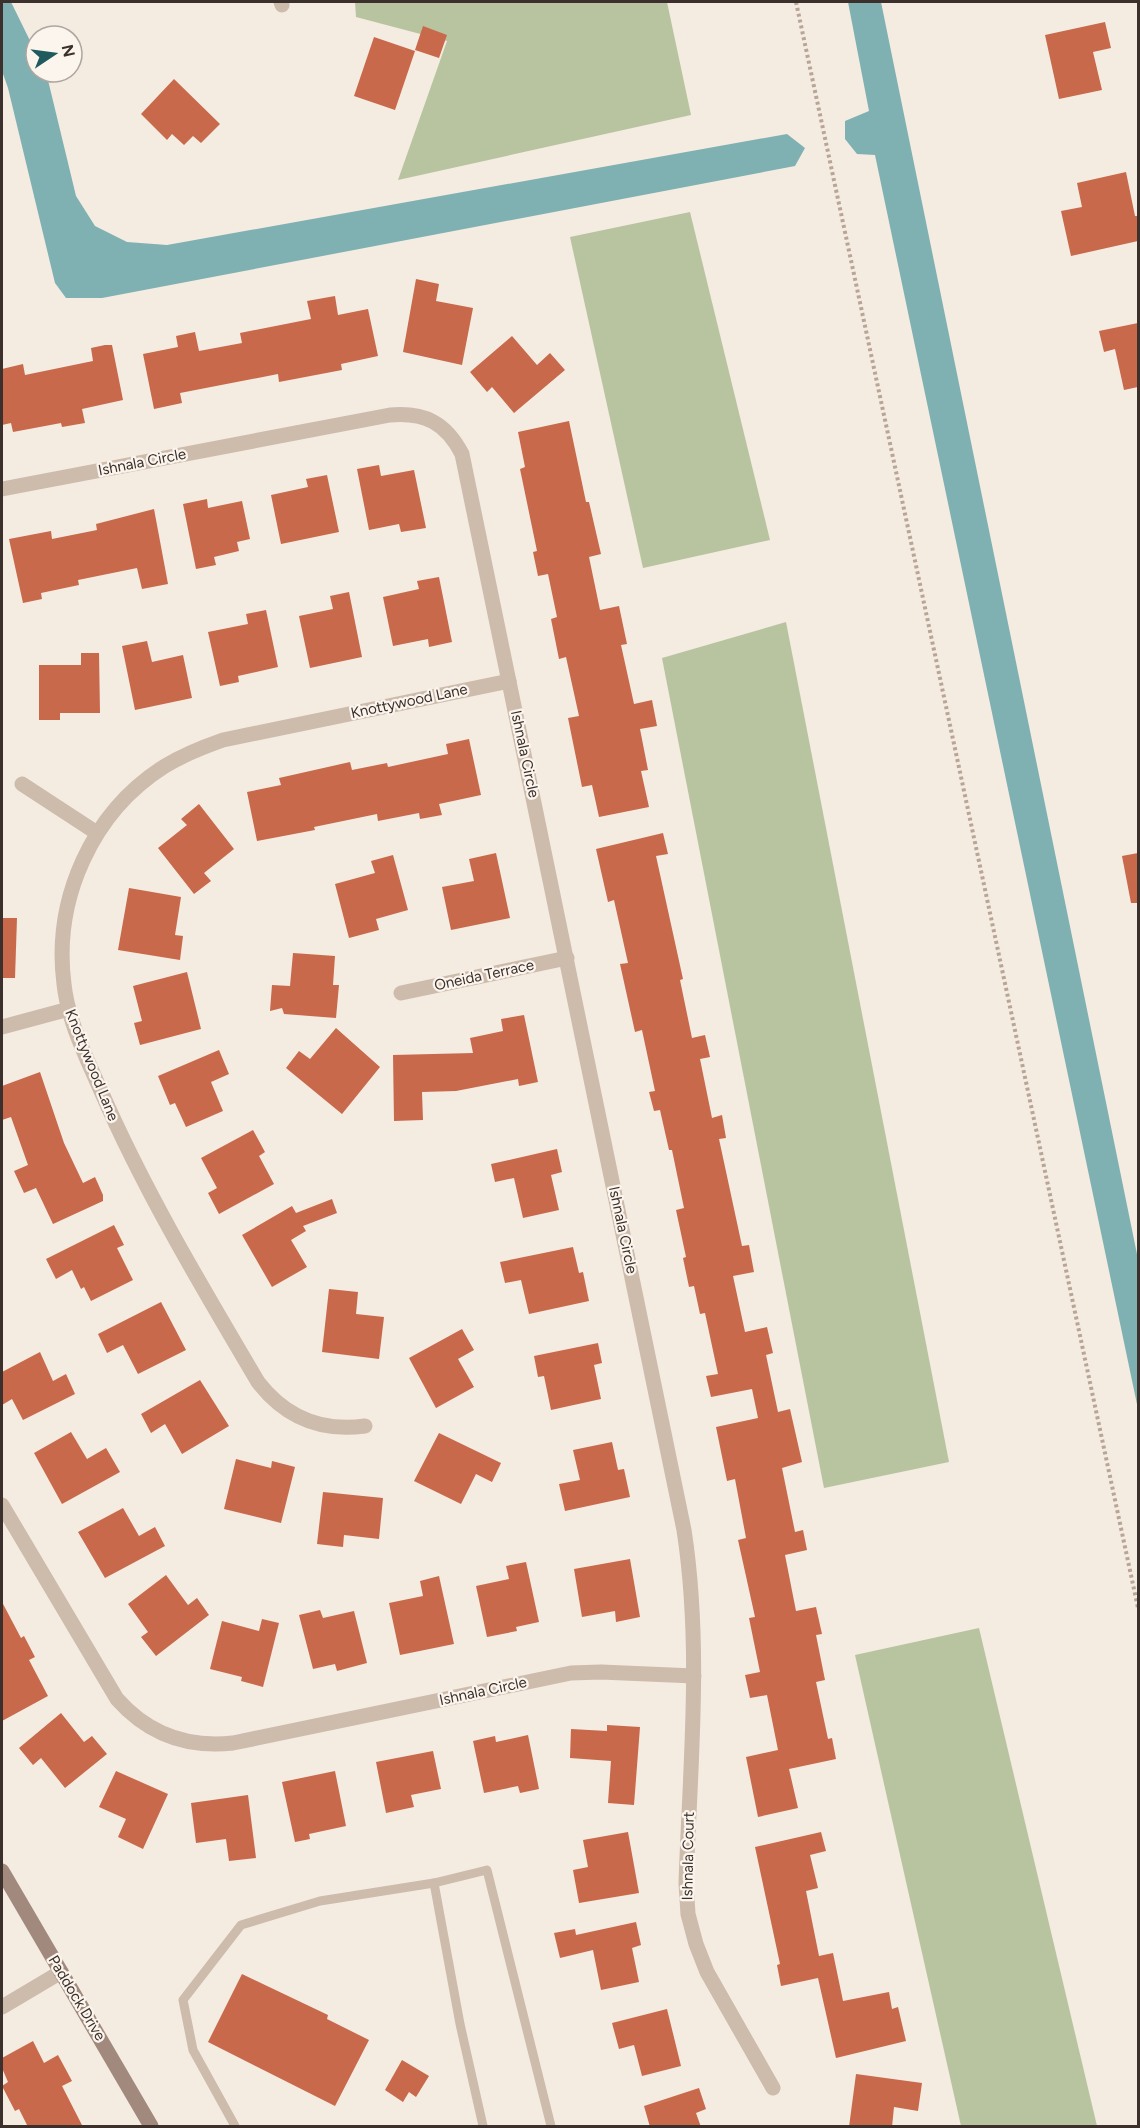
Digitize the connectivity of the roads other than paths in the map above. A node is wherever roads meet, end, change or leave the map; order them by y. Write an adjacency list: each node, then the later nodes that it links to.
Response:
1 (2, 489): 2 (street, Ishnala Circle)
2 (510, 681): 4 (street, Knottywood Lane); 5 (street, Ishnala Circle)
3 (22, 784): 4 (street)
4 (97, 833): 7 (street, Knottywood Lane)
5 (567, 958): 6 (street, Oneida Terrace); 11 (street, Ishnala Circle)
6 (401, 993)
7 (69, 1009): 8 (street); 9 (street, Knottywood Lane)
8 (2, 1027)
9 (365, 1426)
10 (2, 1505): 11 (street, Ishnala Circle)
11 (694, 1676): 16 (street, Ishnala Court)
12 (2, 1871): 14 (street, Paddock Drive)
13 (434, 1883): 18 (lane); 19 (lane); 20 (lane)
14 (62, 1972): 15 (street); 17 (street, Paddock Drive)
15 (2, 2007)
16 (773, 2088)
17 (151, 2127)
18 (235, 2127)
19 (483, 2127)
20 (551, 2127)

